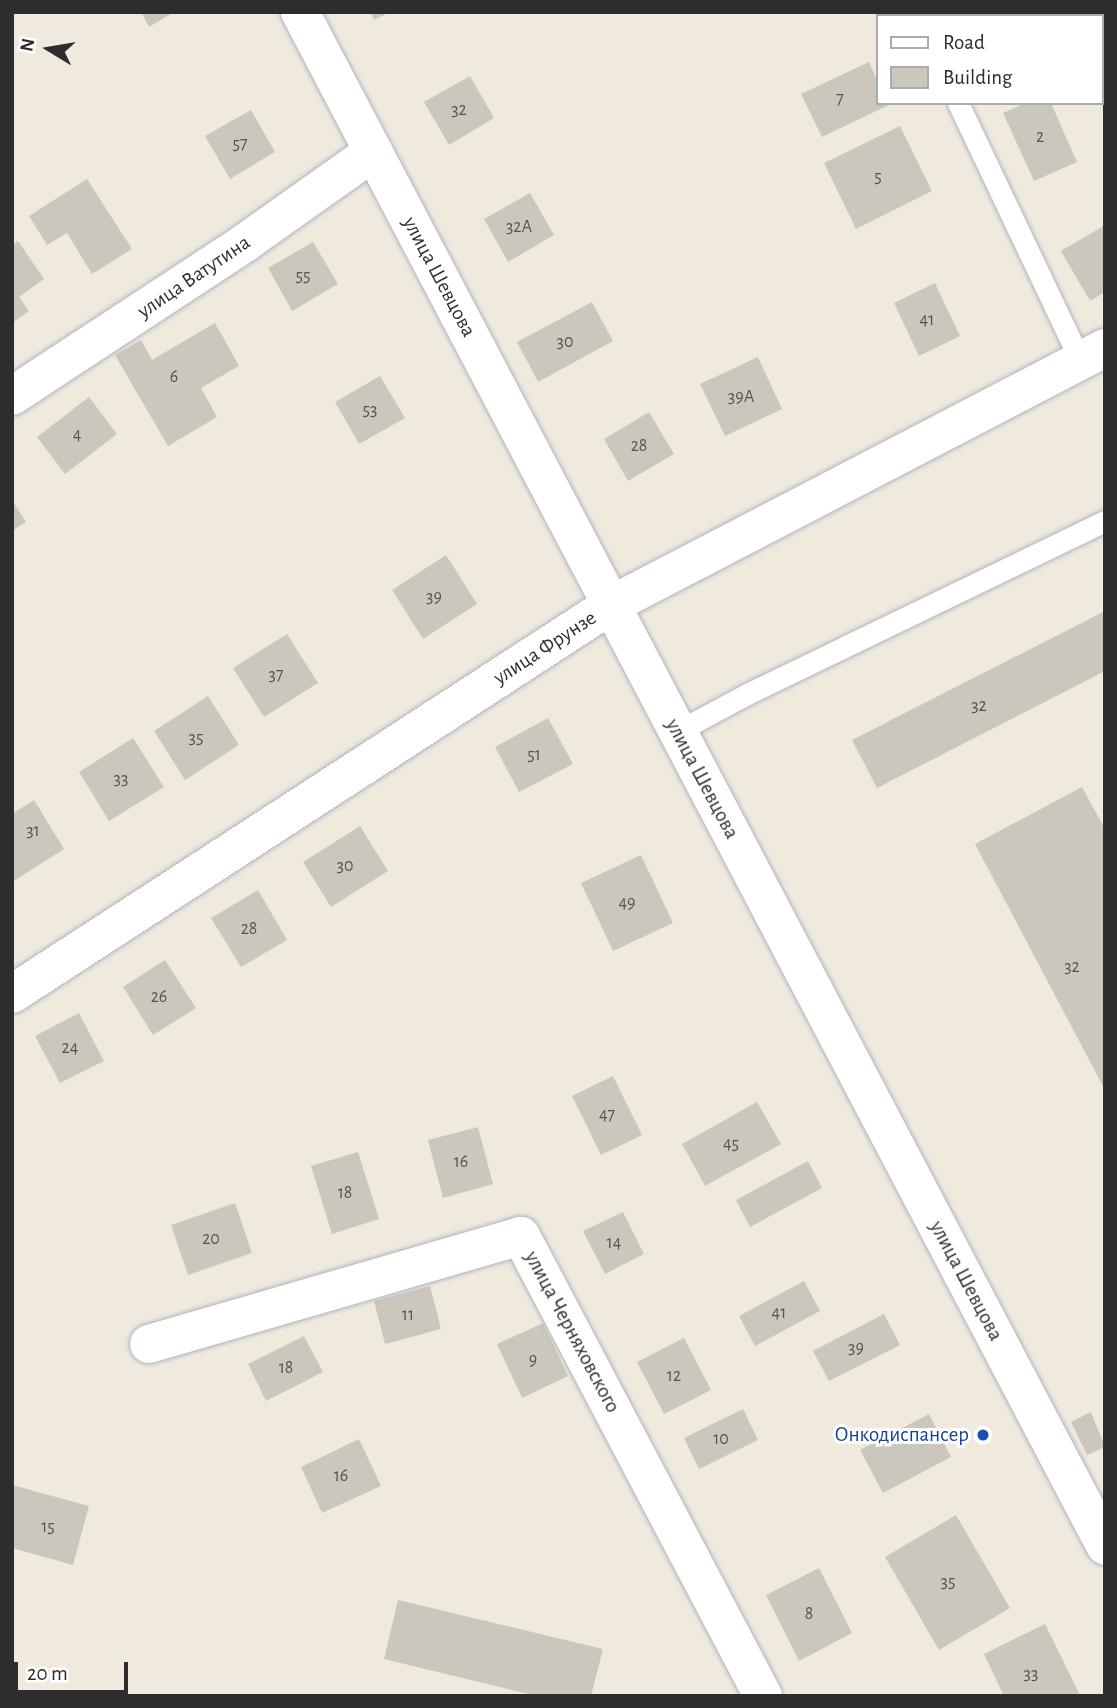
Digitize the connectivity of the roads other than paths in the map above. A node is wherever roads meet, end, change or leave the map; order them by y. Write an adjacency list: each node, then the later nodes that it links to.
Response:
1 (300, 12): 3 (street, улица Шевцова)
2 (959, 105): 4 (lane)
3 (373, 152): 5 (street, улица Ватутина); 7 (street, улица Шевцова)
4 (1092, 354): 7 (street, улица Фрунзе)
5 (12, 396)
6 (1105, 522): 8 (lane)
7 (611, 605): 8 (street, улица Шевцова); 9 (street, улица Фрунзе)
8 (678, 732): 11 (street, улица Шевцова)
9 (12, 994)
10 (149, 1344): 12 (street, улица Черняховского)
11 (1105, 1545)
12 (763, 1696)

